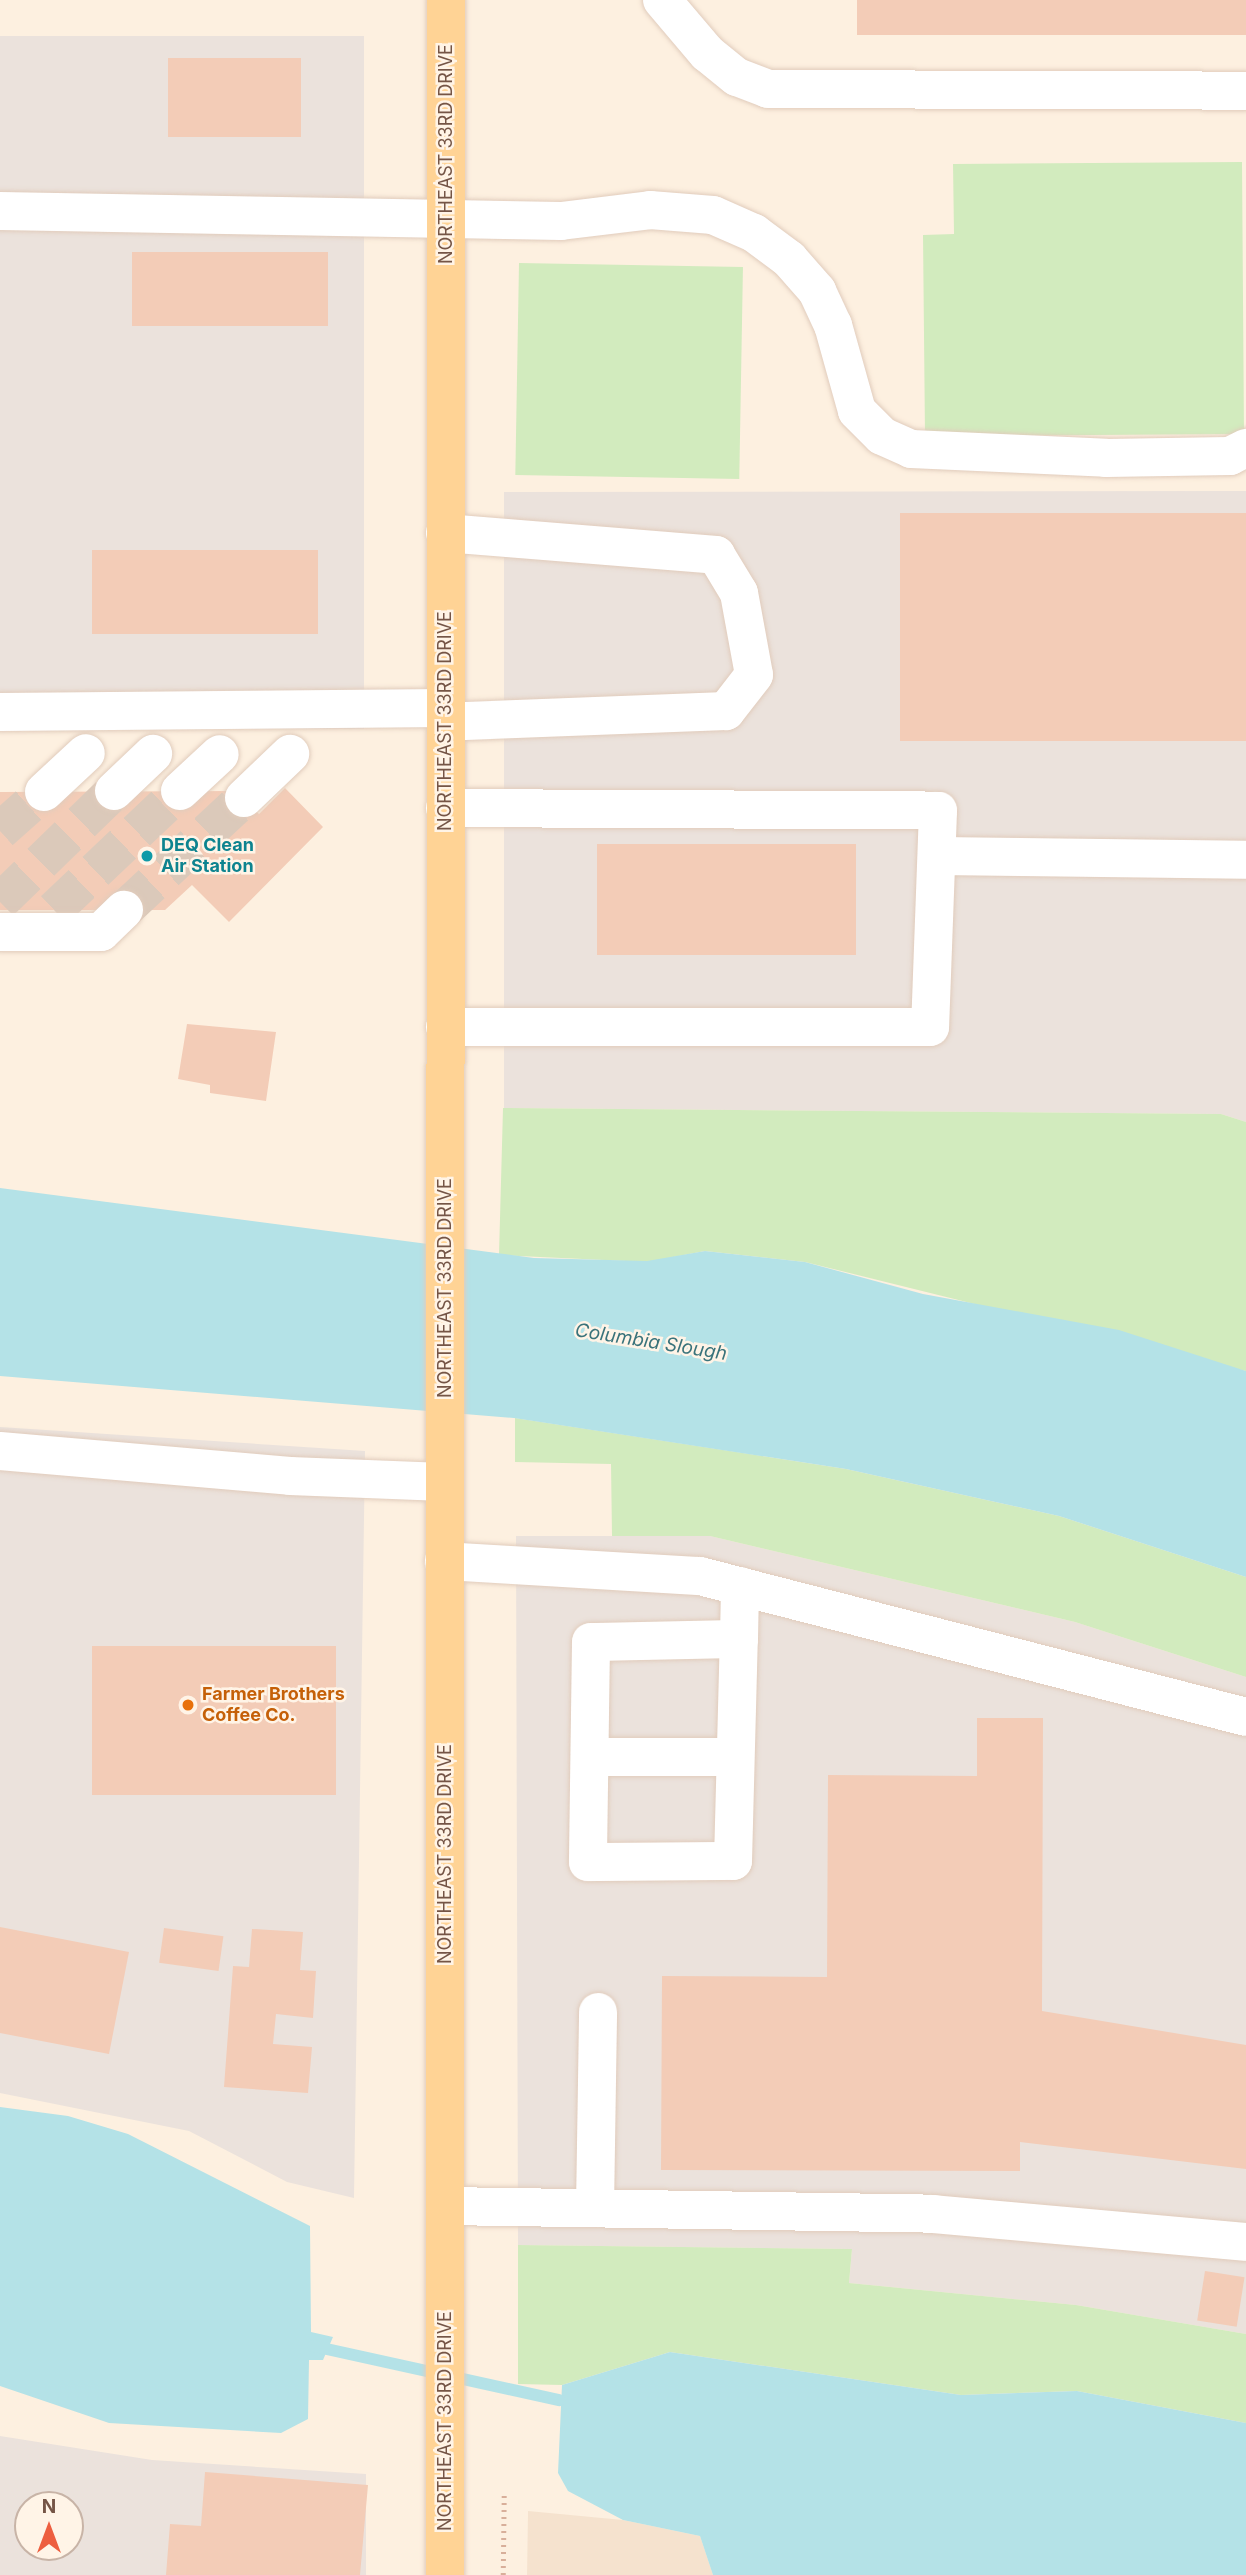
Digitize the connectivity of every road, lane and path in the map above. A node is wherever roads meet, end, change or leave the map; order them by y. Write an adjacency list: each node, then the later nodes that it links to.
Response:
1 (446, 0): 5 (main road, NORTHEAST 33RD DRIVE)
2 (662, 0): 3 (lane)
3 (1246, 91)
4 (0, 211): 5 (lane)
5 (446, 220): 6 (lane); 7 (main road, NORTHEAST 33RD DRIVE)
6 (1246, 448)
7 (445, 533): 9 (main road, NORTHEAST 33RD DRIVE); 9 (lane)
8 (0, 712): 9 (lane)
9 (445, 715): 18 (main road, NORTHEAST 33RD DRIVE)
10 (86, 753): 16 (lane)
11 (153, 754): 14 (lane)
12 (220, 754): 15 (lane)
13 (290, 754): 17 (lane)
14 (114, 791)
15 (180, 791)
16 (44, 792)
17 (244, 798)
18 (445, 808): 19 (lane); 23 (main road, NORTHEAST 33RD DRIVE)
19 (937, 856): 20 (lane); 23 (lane)
20 (1246, 860)
21 (124, 910): 22 (lane)
22 (28, 924)
23 (445, 1027): 25 (main road, NORTHEAST 33RD DRIVE)
24 (0, 1451): 25 (lane)
25 (444, 1467): 26 (main road, NORTHEAST 33RD DRIVE)
26 (444, 1561): 27 (lane); 33 (main road, NORTHEAST 33RD DRIVE)
27 (740, 1586): 28 (lane); 29 (lane)
28 (738, 1639): 30 (lane); 31 (lane)
29 (1246, 1717)
30 (590, 1757): 31 (lane); 31 (lane)
31 (735, 1757)
32 (598, 2012): 34 (lane)
33 (445, 2206): 34 (lane); 37 (main road, NORTHEAST 33RD DRIVE)
34 (595, 2208): 35 (lane)
35 (1246, 2242)
36 (504, 2492): 38 (path)
37 (445, 2575)
38 (503, 2575)

